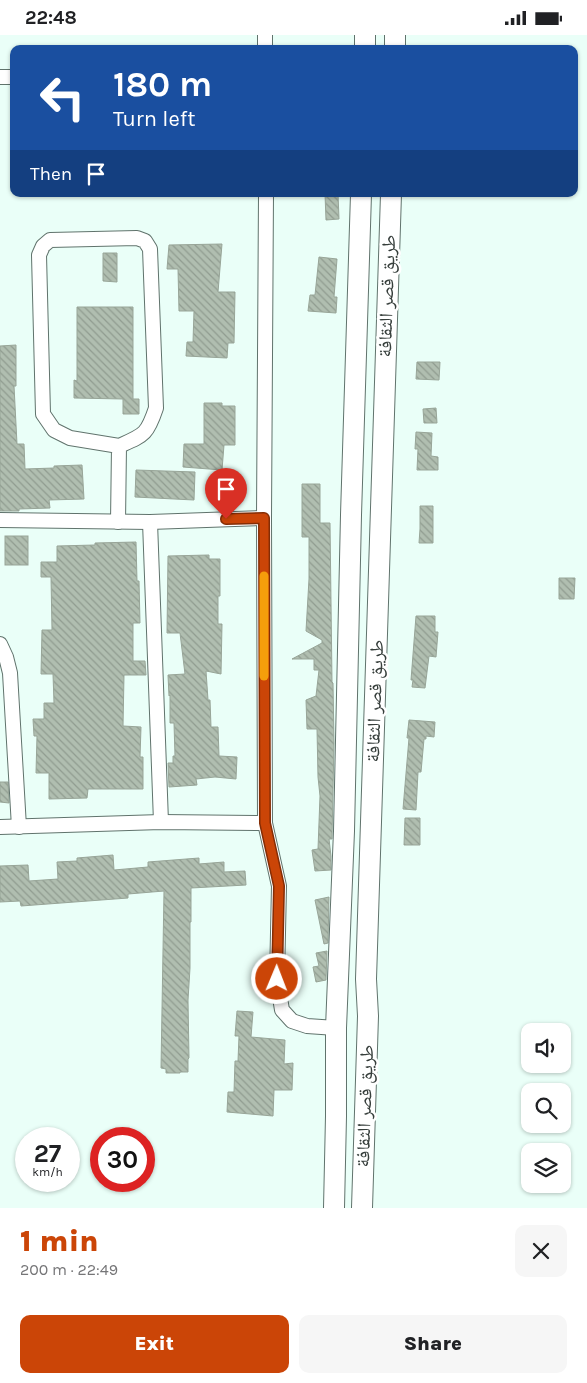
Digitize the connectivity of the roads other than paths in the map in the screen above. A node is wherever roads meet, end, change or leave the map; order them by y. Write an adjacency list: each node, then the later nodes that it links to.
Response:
1 (266, 197): 5 (street)
2 (361, 197): 14 (street, طريق قصر الثقافة)
3 (391, 197): 16 (street, طريق قصر الثقافة)
4 (118, 446): 4 (street); 7 (street)
5 (264, 518): 8 (street); 11 (street)
6 (0, 520): 7 (street)
7 (118, 522): 8 (street)
8 (150, 522): 10 (street)
9 (0, 644): 13 (street)
10 (161, 822): 11 (street); 13 (street)
11 (265, 823): 14 (street)
12 (0, 827): 13 (street)
13 (19, 827)
14 (336, 1028): 15 (street, طريق قصر الثقافة)
15 (334, 1208)
16 (362, 1208)

